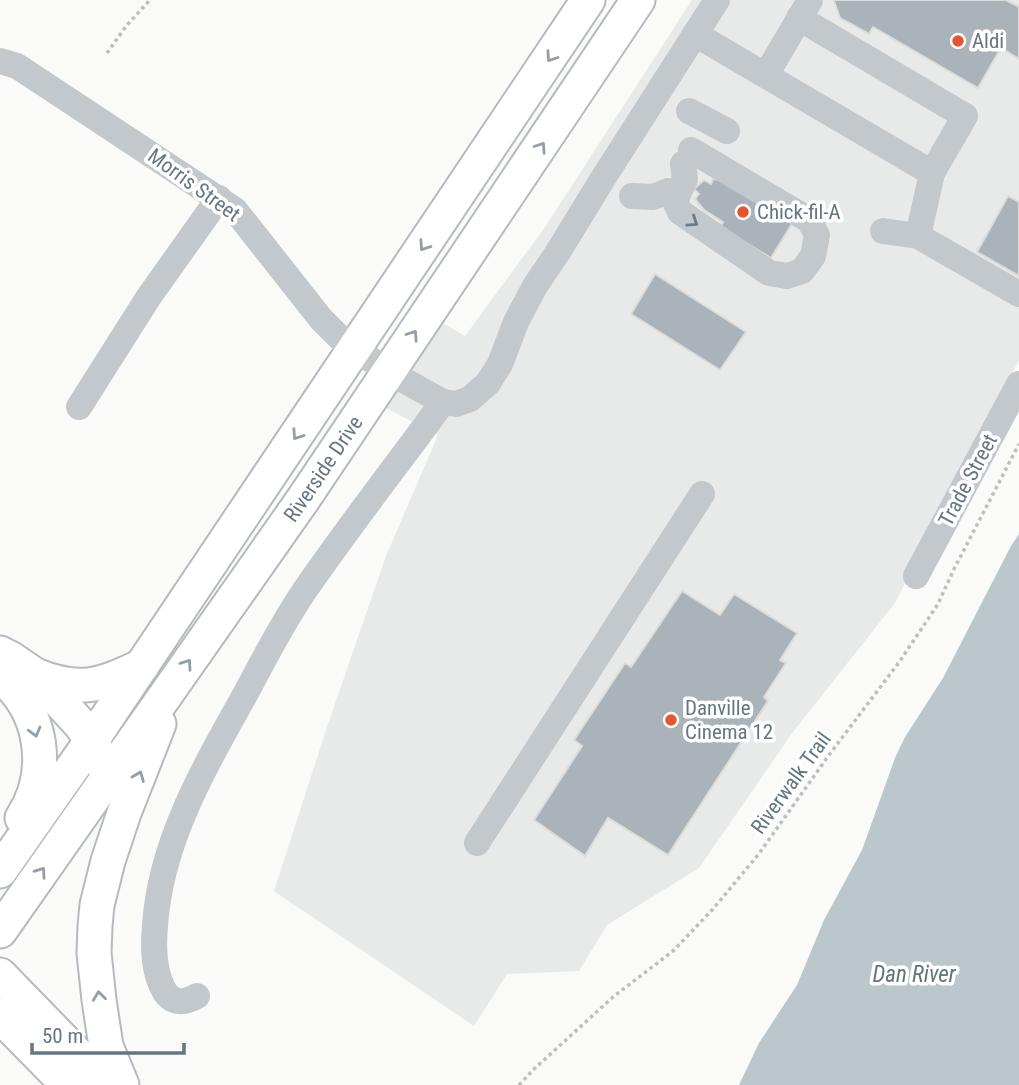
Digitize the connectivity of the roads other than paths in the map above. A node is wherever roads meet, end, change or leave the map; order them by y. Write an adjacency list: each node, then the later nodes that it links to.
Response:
1 (588, 0): 17 (main road, Riverside Drive, one-way to 17)
2 (638, 0): 18 (main road, Riverside Drive, one-way to 2)
3 (718, 0): 5 (street)
4 (805, 9): 7 (street); 10 (street)
5 (695, 34): 7 (street); 20 (street)
6 (0, 61): 13 (street, Morris Street)
7 (765, 75): 10 (street)
8 (689, 111): 9 (street)
9 (687, 157): 9 (street, one-way to 9)
10 (932, 173): 15 (street)
11 (668, 191): 12 (street)
12 (632, 196)
13 (219, 198): 17 (street, Morris Street); 21 (street)
14 (883, 231): 15 (street)
15 (918, 236): 16 (street)
16 (1019, 295)
17 (354, 349): 18 (street, Morris Street); 25 (main road, Riverside Drive, one-way to 25)
18 (389, 372): 20 (street, Morris Street); 28 (main road, Riverside Drive, one-way to 18)
19 (1019, 384): 23 (street, Trade Street)
20 (443, 402): 35 (street)
21 (79, 407)
22 (702, 495): 31 (street)
23 (916, 576)
24 (0, 653): 26 (main road)
25 (142, 666): 26 (main road); 29 (main road, Riverside Drive)
26 (35, 675): 29 (main road)
27 (0, 676): 32 (main road, one-way to 32)
28 (166, 693): 30 (main road, Riverside Drive); 39 (main road, one-way to 28)
29 (92, 740): 30 (main road); 32 (main road, Riverside Drive)
30 (91, 800): 33 (main road, Riverside Drive, one-way to 30)
31 (477, 843)
32 (0, 870)
33 (1, 930)
34 (0, 975): 38 (main road)
35 (197, 996)
36 (0, 1016): 37 (main road)
37 (68, 1085)
38 (107, 1085)
39 (122, 1085)

